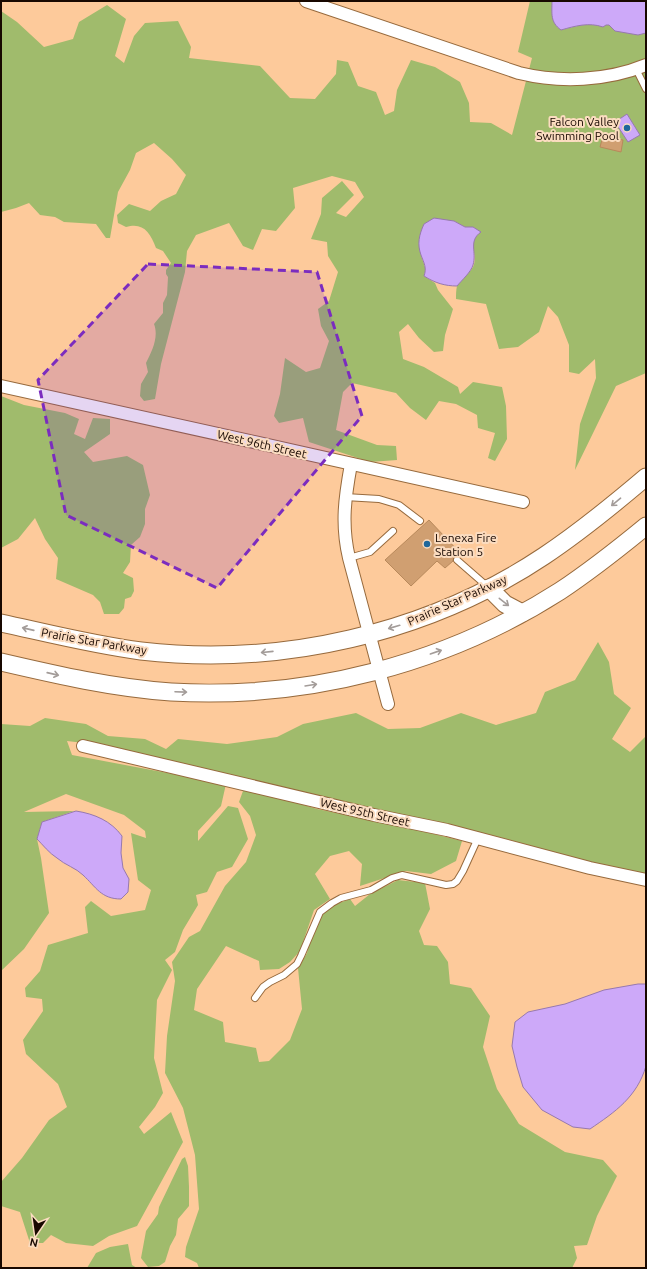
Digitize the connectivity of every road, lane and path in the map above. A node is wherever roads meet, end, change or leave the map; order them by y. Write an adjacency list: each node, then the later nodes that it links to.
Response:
1 (306, 1): 2 (street)
2 (641, 67): 3 (lane)
3 (646, 88)
4 (1, 386): 5 (street, West 96th Street)
5 (351, 464): 7 (street); 8 (street, West 96th Street)
6 (646, 477): 14 (main road, Prairie Star Parkway, one-way to 14)
7 (345, 497): 9 (lane); 12 (street)
8 (523, 502)
9 (420, 521)
10 (646, 526): 15 (main road)
11 (393, 531): 12 (lane)
12 (349, 558): 17 (street)
13 (458, 560): 14 (lane)
14 (489, 588): 15 (main road, one-way to 15); 17 (main road, Prairie Star Parkway, one-way to 17)
15 (522, 613): 19 (main road, one-way to 15)
16 (1, 623): 17 (main road, Prairie Star Parkway, one-way to 16)
17 (369, 634): 19 (street)
18 (1, 662): 19 (main road, one-way to 19)
19 (379, 671): 20 (street)
20 (388, 704)
21 (83, 746): 22 (street, West 95th Street)
22 (478, 838): 23 (street, West 95th Street); 24 (lane)
23 (646, 880)
24 (255, 998)

